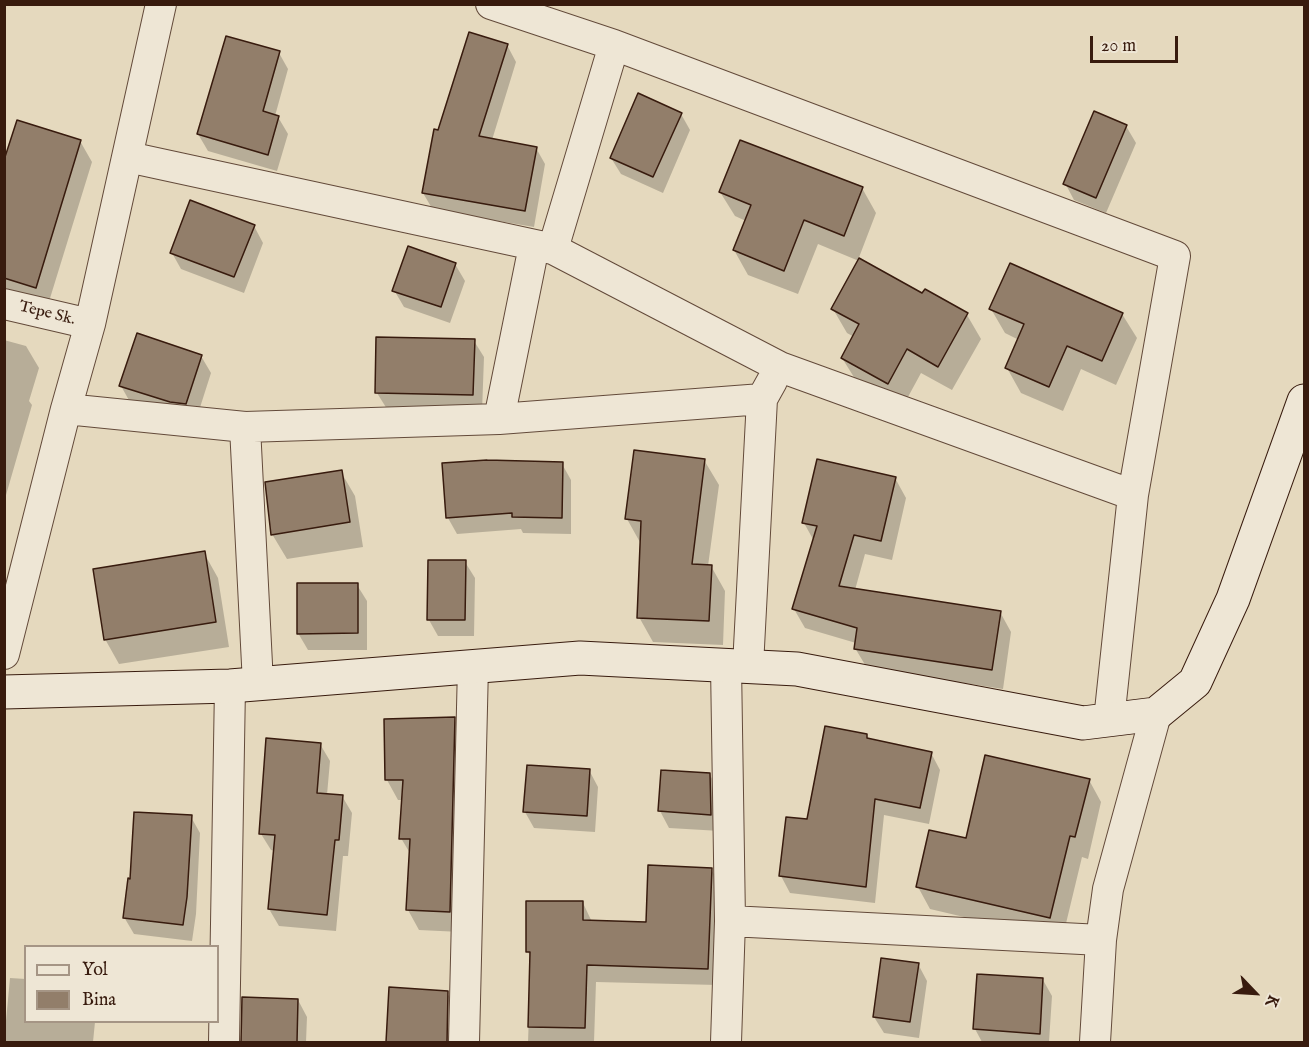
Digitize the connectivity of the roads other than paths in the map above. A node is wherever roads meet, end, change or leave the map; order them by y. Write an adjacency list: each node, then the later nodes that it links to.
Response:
1 (161, 4): 4 (street)
2 (491, 4): 3 (street)
3 (615, 45): 5 (street); 14 (street)
4 (128, 157): 5 (street); 7 (street)
5 (544, 248): 8 (street); 12 (street)
6 (4, 304): 7 (street, Tepe Sk.)
7 (90, 324): 11 (street)
8 (780, 367): 9 (street); 14 (street)
9 (762, 399): 12 (street); 17 (street)
10 (1305, 402): 20 (street)
11 (66, 409): 13 (street); 15 (street)
12 (499, 419): 13 (street)
13 (245, 427): 18 (street)
14 (1133, 495): 21 (street)
15 (4, 654)
16 (473, 666): 17 (street); 18 (street); 25 (street)
17 (737, 666): 21 (street); 22 (street)
18 (244, 685): 19 (street); 24 (street)
19 (4, 692)
20 (1156, 714): 21 (street); 23 (street)
21 (1109, 720)
22 (730, 921): 23 (street); 26 (street)
23 (1101, 940): 27 (street)
24 (224, 1042)
25 (464, 1042)
26 (726, 1042)
27 (1095, 1042)

